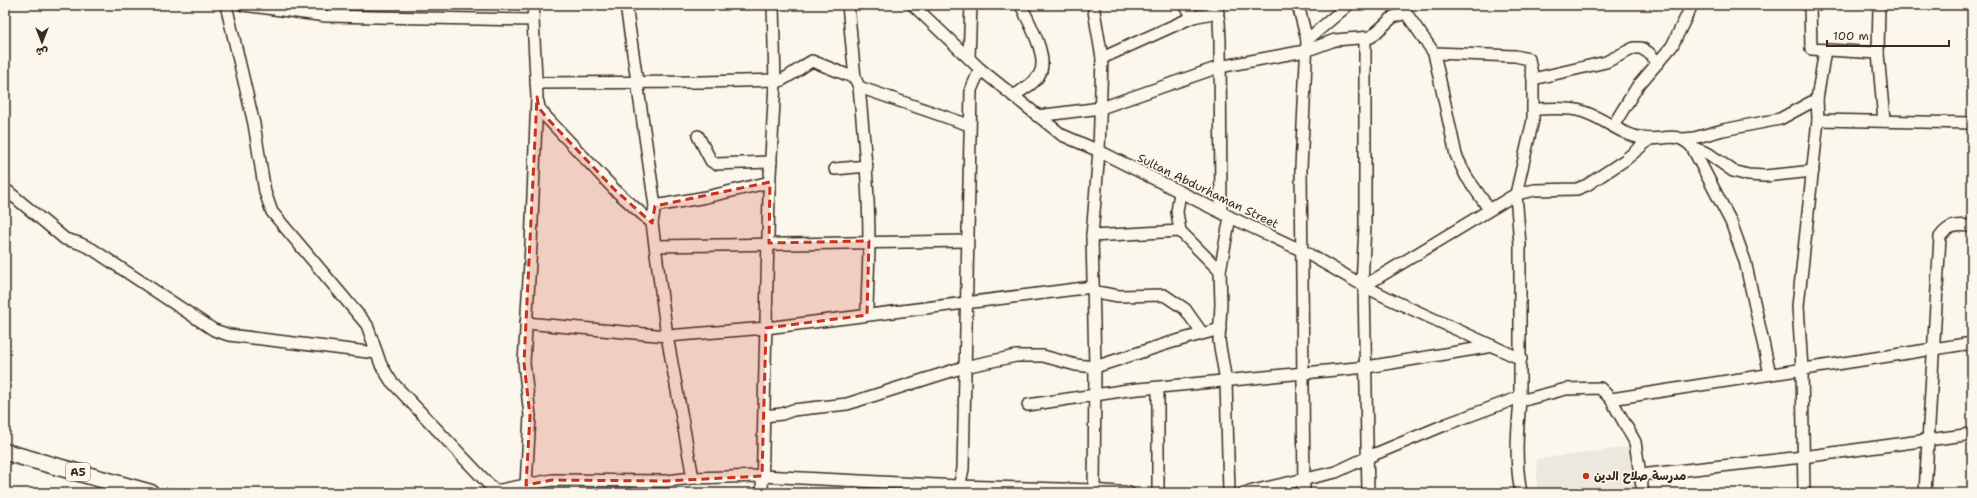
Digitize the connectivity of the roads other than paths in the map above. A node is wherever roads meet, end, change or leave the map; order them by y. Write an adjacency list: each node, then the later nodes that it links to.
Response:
1 (226, 5): 85 (street)
2 (243, 5): 20 (street)
3 (534, 5): 20 (street)
4 (626, 5): 32 (street)
5 (772, 5): 33 (street)
6 (848, 5): 35 (street)
7 (913, 5): 26 (street, Sultan Abdurhaman Street)
8 (971, 5): 26 (street)
9 (1021, 5): 36 (street)
10 (1093, 5): 27 (street)
11 (1185, 5): 19 (street)
12 (1298, 5): 22 (street)
13 (1348, 5): 22 (street)
14 (1692, 5): 28 (street)
15 (1810, 5): 23 (street)
16 (1879, 5): 24 (street)
17 (1217, 9): 19 (street); 29 (street)
18 (1403, 9): 21 (street); 25 (street)
19 (1193, 17): 27 (street)
20 (533, 20): 34 (street)
21 (1365, 38): 22 (street); 73 (street)
22 (1306, 46): 29 (street); 71 (street)
23 (1825, 50): 24 (street); 38 (street)
24 (1878, 53): 43 (street)
25 (1434, 54): 31 (street); 61 (street)
26 (968, 57): 30 (street, Sultan Abdurhaman Street)
27 (1102, 58): 39 (street)
28 (1658, 64): 31 (street); 46 (street)
29 (1219, 67): 39 (street); 62 (street)
30 (980, 69): 36 (street, Sultan Abdurhaman Street); 45 (street)
31 (1534, 79): 40 (street)
32 (636, 81): 33 (street); 34 (street); 60 (street)
33 (775, 81): 35 (street); 52 (street)
34 (536, 83): 37 (street)
35 (857, 83): 45 (street); 53 (street)
36 (1013, 96): 41 (street, Sultan Abdurhaman Street)
37 (537, 97): 63 (street); 77 (street)
38 (1817, 99): 42 (street); 49 (street)
39 (1101, 108): 41 (street); 51 (street)
40 (1534, 109): 46 (street); 59 (street)
41 (1037, 116): 51 (street, Sultan Abdurhaman Street)
42 (1818, 120): 43 (street); 55 (street)
43 (1884, 121): 44 (street)
44 (1972, 123)
45 (969, 125): 67 (street)
46 (1613, 126): 48 (street)
47 (698, 136): 52 (street)
48 (1650, 139): 49 (street); 59 (street)
49 (1683, 139): 50 (street)
50 (1692, 147): 55 (street); 92 (street)
51 (1099, 151): 58 (street, Sultan Abdurhaman Street); 66 (street)
52 (771, 162): 56 (street)
53 (867, 166): 54 (street); 68 (street)
54 (835, 169)
55 (1813, 171): 90 (street)
56 (770, 182): 60 (street); 69 (street)
57 (5, 189): 85 (street)
58 (1180, 192): 62 (street, Sultan Abdurhaman Street); 65 (street)
59 (1516, 194): 61 (street); 86 (street)
60 (656, 206): 63 (street)
61 (1489, 209): 73 (street)
62 (1225, 214): 71 (street, Sultan Abdurhaman Street); 72 (street)
63 (652, 223): 70 (street)
64 (1972, 226): 84 (street)
65 (1180, 231): 66 (street); 72 (street)
66 (1092, 236): 74 (street)
67 (967, 241): 68 (street); 75 (street)
68 (869, 242): 69 (street); 76 (street)
69 (769, 243): 70 (street); 78 (street)
70 (656, 246): 81 (street)
71 (1303, 251): 73 (street, Sultan Abdurhaman Street); 91 (street)
72 (1220, 271): 79 (street)
73 (1363, 285): 83 (street, Sultan Abdurhaman Street); 89 (street)
74 (1092, 287): 75 (street); 80 (street); 88 (street)
75 (966, 304): 76 (street); 87 (street)
76 (867, 315): 78 (street)
77 (526, 323): 81 (street); 109 (street)
78 (766, 328): 81 (street); 99 (street)
79 (1220, 329): 80 (street); 93 (street)
80 (1202, 334): 88 (street)
81 (667, 336): 107 (street)
82 (1972, 343): 84 (street)
83 (1494, 346): 86 (street, Sultan Abdurhaman Street); 89 (street)
84 (1932, 349): 90 (street); 101 (street)
85 (376, 353): 112 (street)
86 (1521, 359): 97 (street)
87 (964, 367): 88 (street); 99 (street); 110 (street)
88 (1095, 367): 95 (street)
89 (1367, 367): 91 (street); 103 (street)
90 (1802, 369): 92 (street); 104 (street)
91 (1304, 374): 93 (street); 108 (street)
92 (1770, 374): 96 (street)
93 (1226, 381): 94 (street); 117 (street)
94 (1158, 388): 95 (street); 116 (street)
95 (1095, 395): 98 (street); 111 (street)
96 (1611, 398): 97 (street); 105 (street)
97 (1520, 399): 103 (street); 121 (street)
98 (1028, 405)
99 (764, 416): 106 (street)
100 (1972, 434): 101 (street)
101 (1928, 441): 104 (street); 124 (street)
102 (5, 452): 113 (highway, A5)
103 (1368, 457): 108 (street); 120 (street)
104 (1803, 458): 105 (street); 123 (street)
105 (1640, 475): 122 (street)
106 (762, 476): 107 (street); 110 (street); 114 (street)
107 (693, 478): 109 (street)
108 (1304, 481): 118 (street); 119 (street)
109 (526, 485): 112 (street)
110 (958, 489): 111 (street)
111 (1094, 491): 115 (street)
112 (494, 492)
113 (151, 493)
114 (762, 493)
115 (1129, 493)
116 (1158, 493)
117 (1229, 493)
118 (1244, 493)
119 (1304, 493)
120 (1368, 493)
121 (1521, 493)
122 (1642, 493)
123 (1804, 493)
124 (1925, 493)

